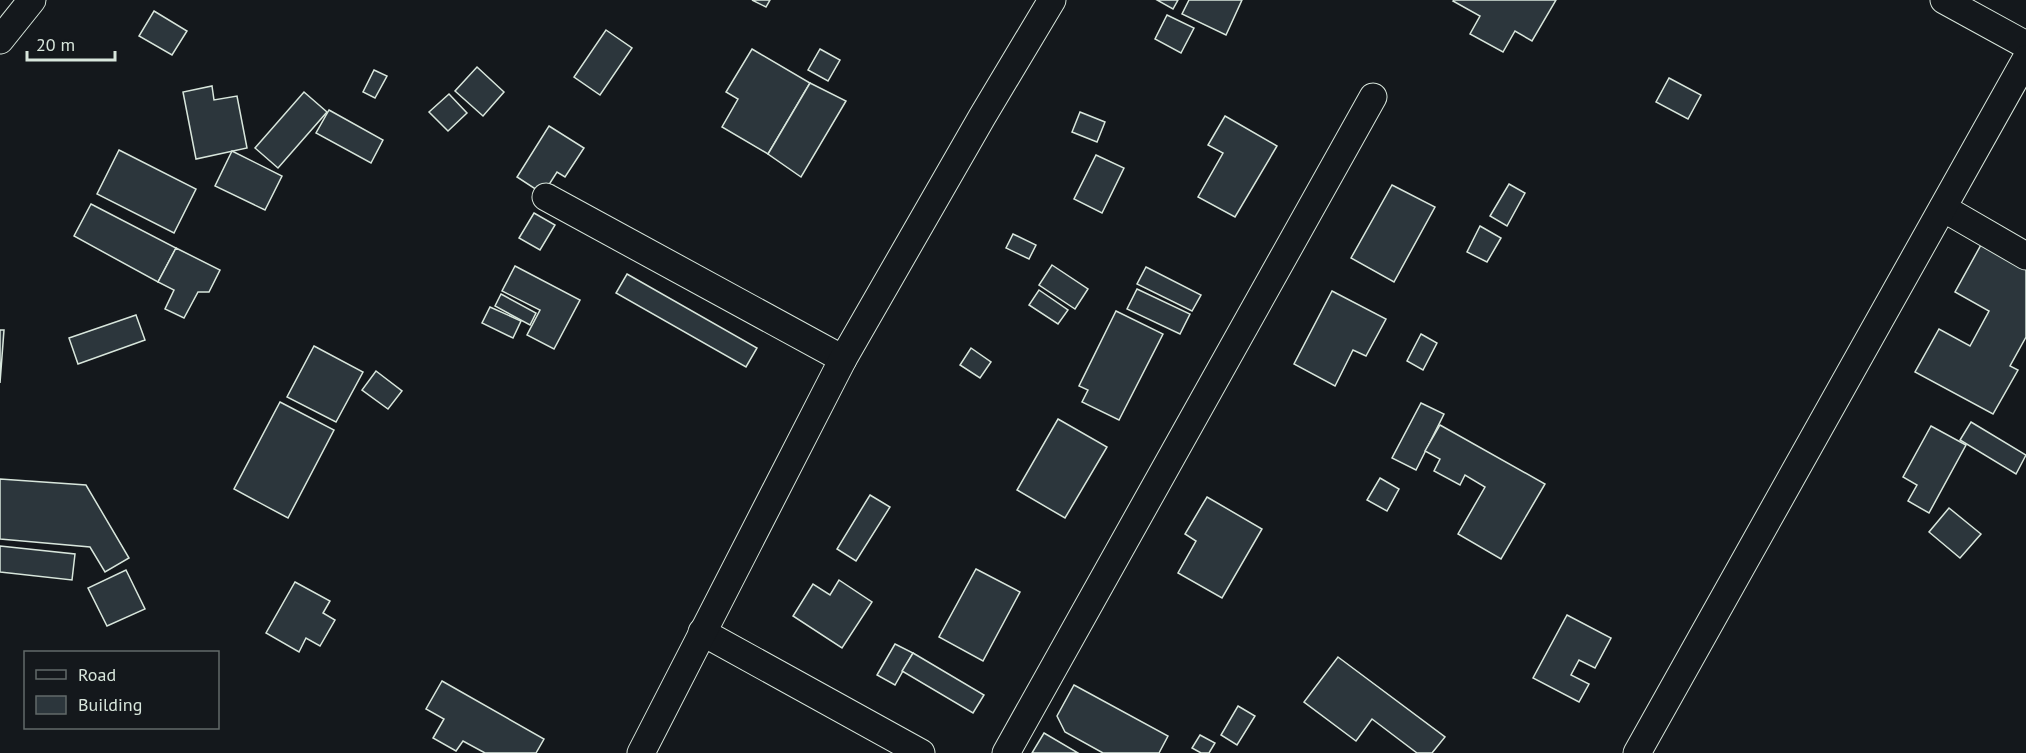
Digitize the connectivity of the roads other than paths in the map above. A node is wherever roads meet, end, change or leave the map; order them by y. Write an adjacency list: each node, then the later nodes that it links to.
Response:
1 (32, 0): 4 (street)
2 (1052, 0): 11 (street)
3 (1944, 0): 5 (street)
4 (0, 40)
5 (2026, 45)
6 (2026, 59): 9 (street)
7 (1373, 97): 15 (street)
8 (546, 197): 11 (street)
9 (1943, 208): 10 (street); 16 (street)
10 (2026, 256)
11 (843, 359): 12 (street)
12 (702, 632): 13 (street); 14 (street)
13 (641, 753)
14 (921, 753)
15 (1006, 753)
16 (1637, 753)

